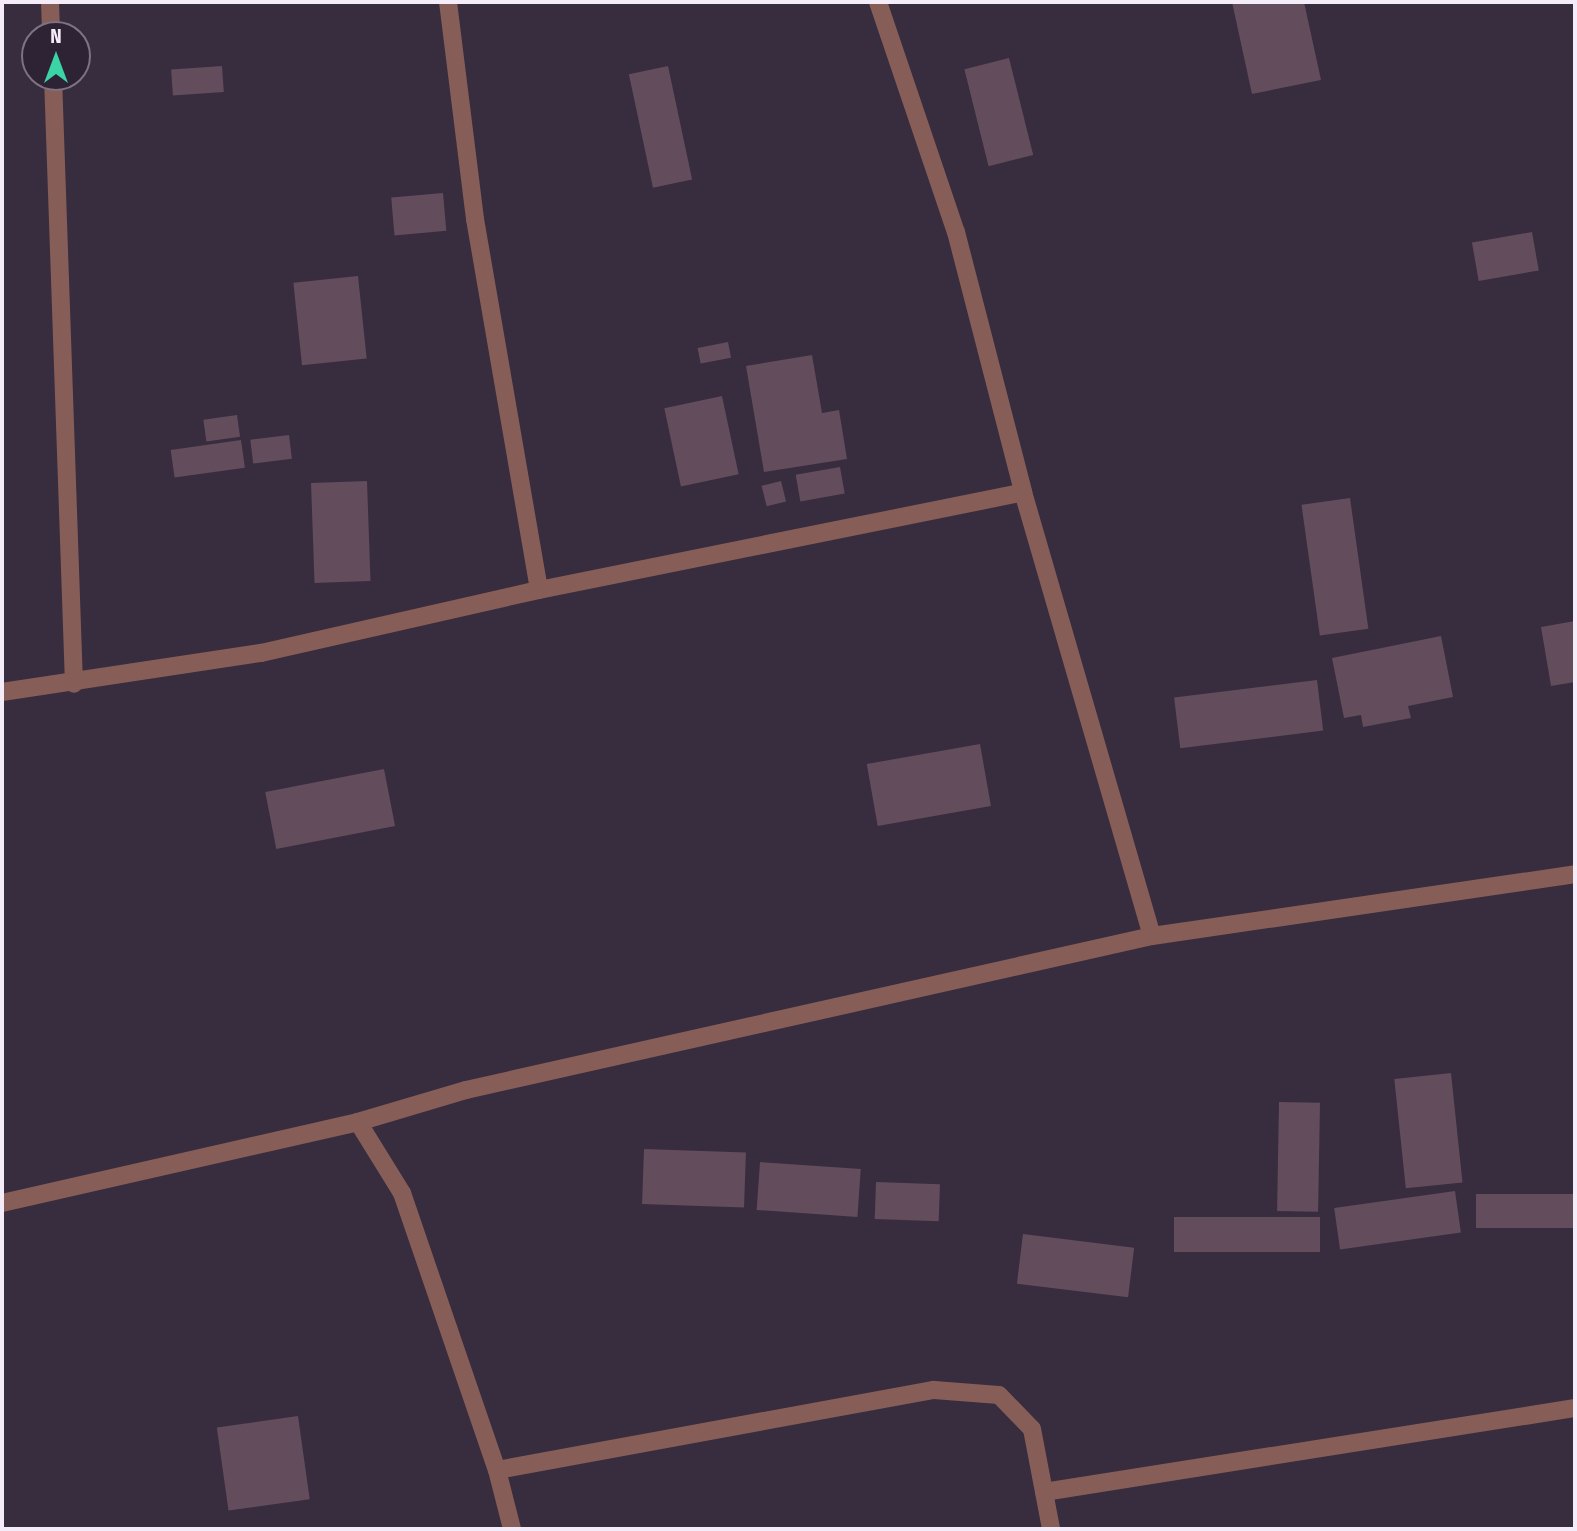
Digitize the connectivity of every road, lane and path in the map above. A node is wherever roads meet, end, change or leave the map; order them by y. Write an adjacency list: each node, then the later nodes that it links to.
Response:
1 (50, 2): 4 (street)
2 (448, 2): 7 (street)
3 (878, 2): 6 (street)
4 (51, 21)
5 (53, 91): 8 (street)
6 (1023, 492): 7 (street); 11 (street)
7 (539, 590): 8 (street)
8 (74, 684): 9 (street)
9 (2, 692)
10 (1575, 874): 11 (street)
11 (1152, 936): 12 (street)
12 (358, 1122): 13 (street); 15 (street)
13 (2, 1203)
14 (1575, 1408): 16 (street)
15 (497, 1470): 16 (street); 17 (street)
16 (1044, 1492): 18 (street)
17 (512, 1529)
18 (1051, 1529)

